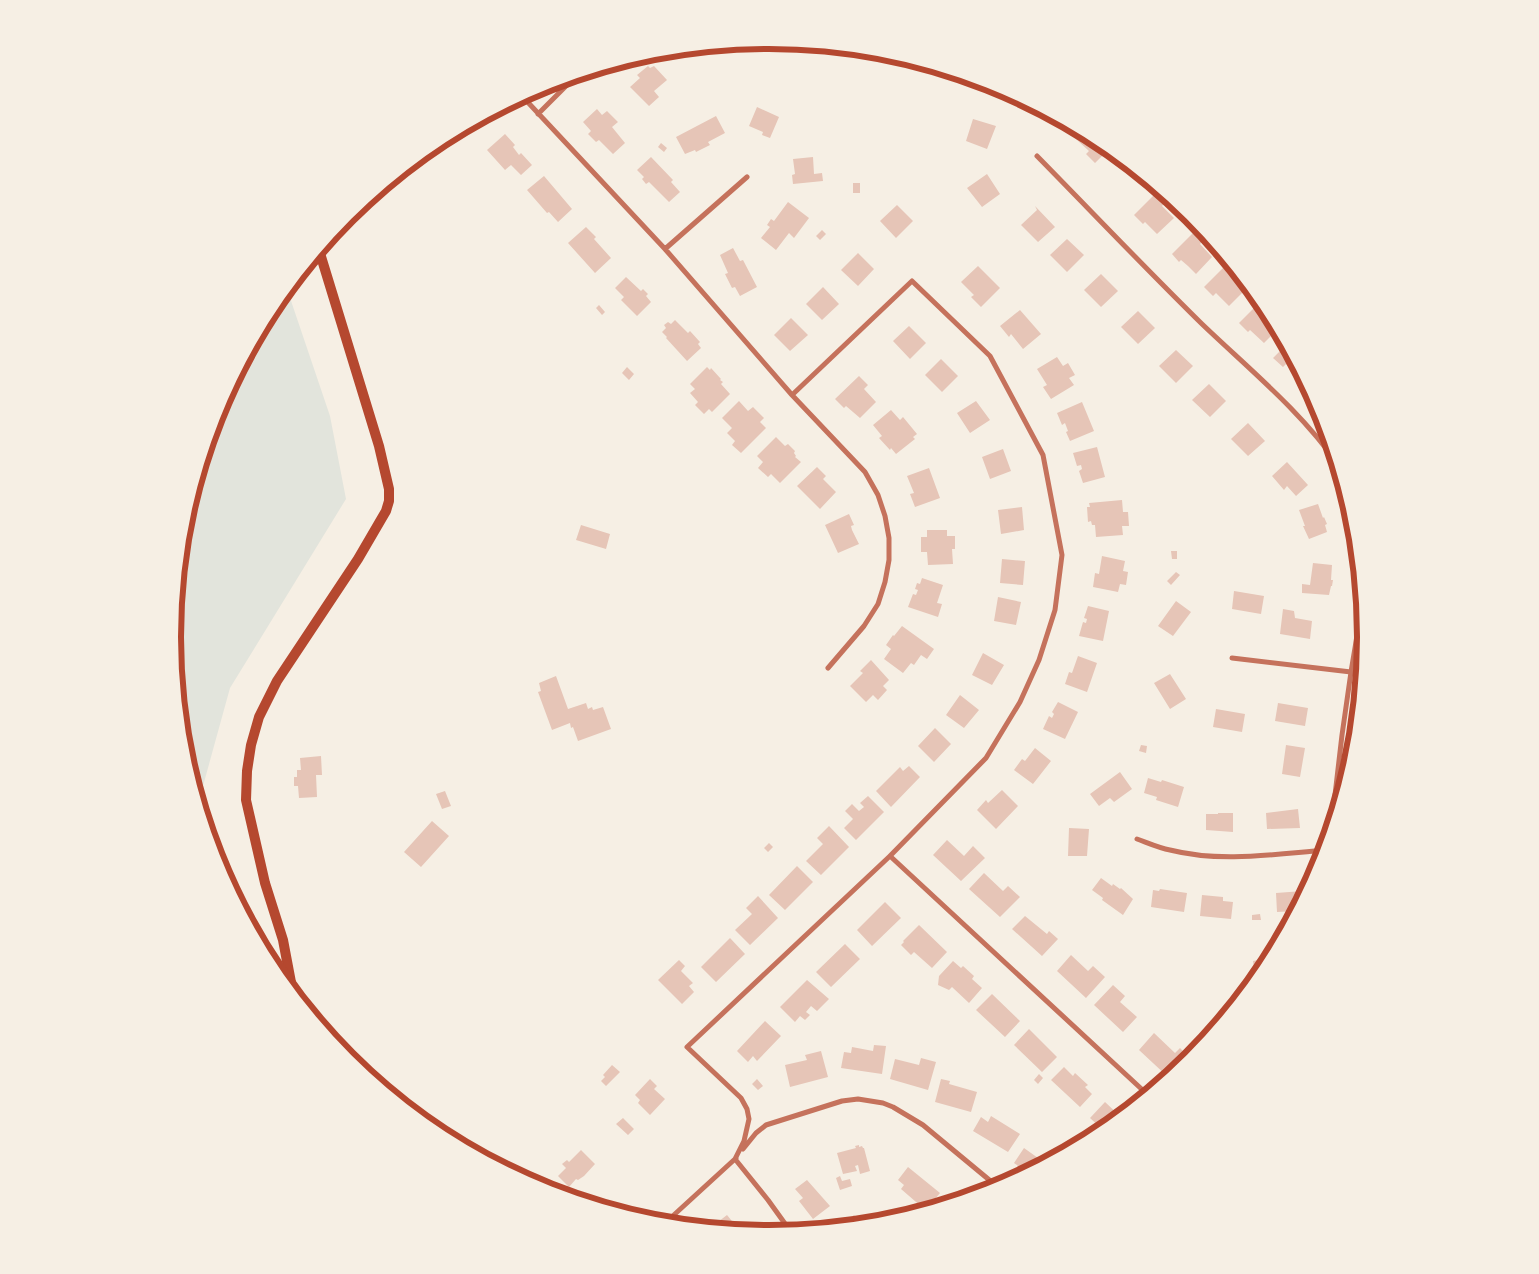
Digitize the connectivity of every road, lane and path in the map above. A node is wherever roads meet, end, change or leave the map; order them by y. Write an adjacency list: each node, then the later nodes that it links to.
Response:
1 (566, 86): 3 (street)
2 (527, 101): 3 (street)
3 (538, 114): 6 (street)
4 (1037, 156): 9 (street)
5 (747, 177): 6 (street)
6 (666, 249): 8 (street)
7 (321, 257): 18 (main road)
8 (792, 395): 12 (street); 17 (street)
9 (1327, 449)
10 (1358, 632): 13 (street)
11 (1232, 658): 13 (street)
12 (828, 668)
13 (1351, 672): 14 (street)
14 (1335, 799)
15 (1137, 839): 16 (street)
16 (1317, 851)
17 (890, 856): 19 (street); 20 (street)
18 (290, 978)
19 (1143, 1091)
20 (735, 1159): 21 (street); 22 (street); 23 (street)
21 (991, 1181)
22 (672, 1217)
23 (786, 1225)

